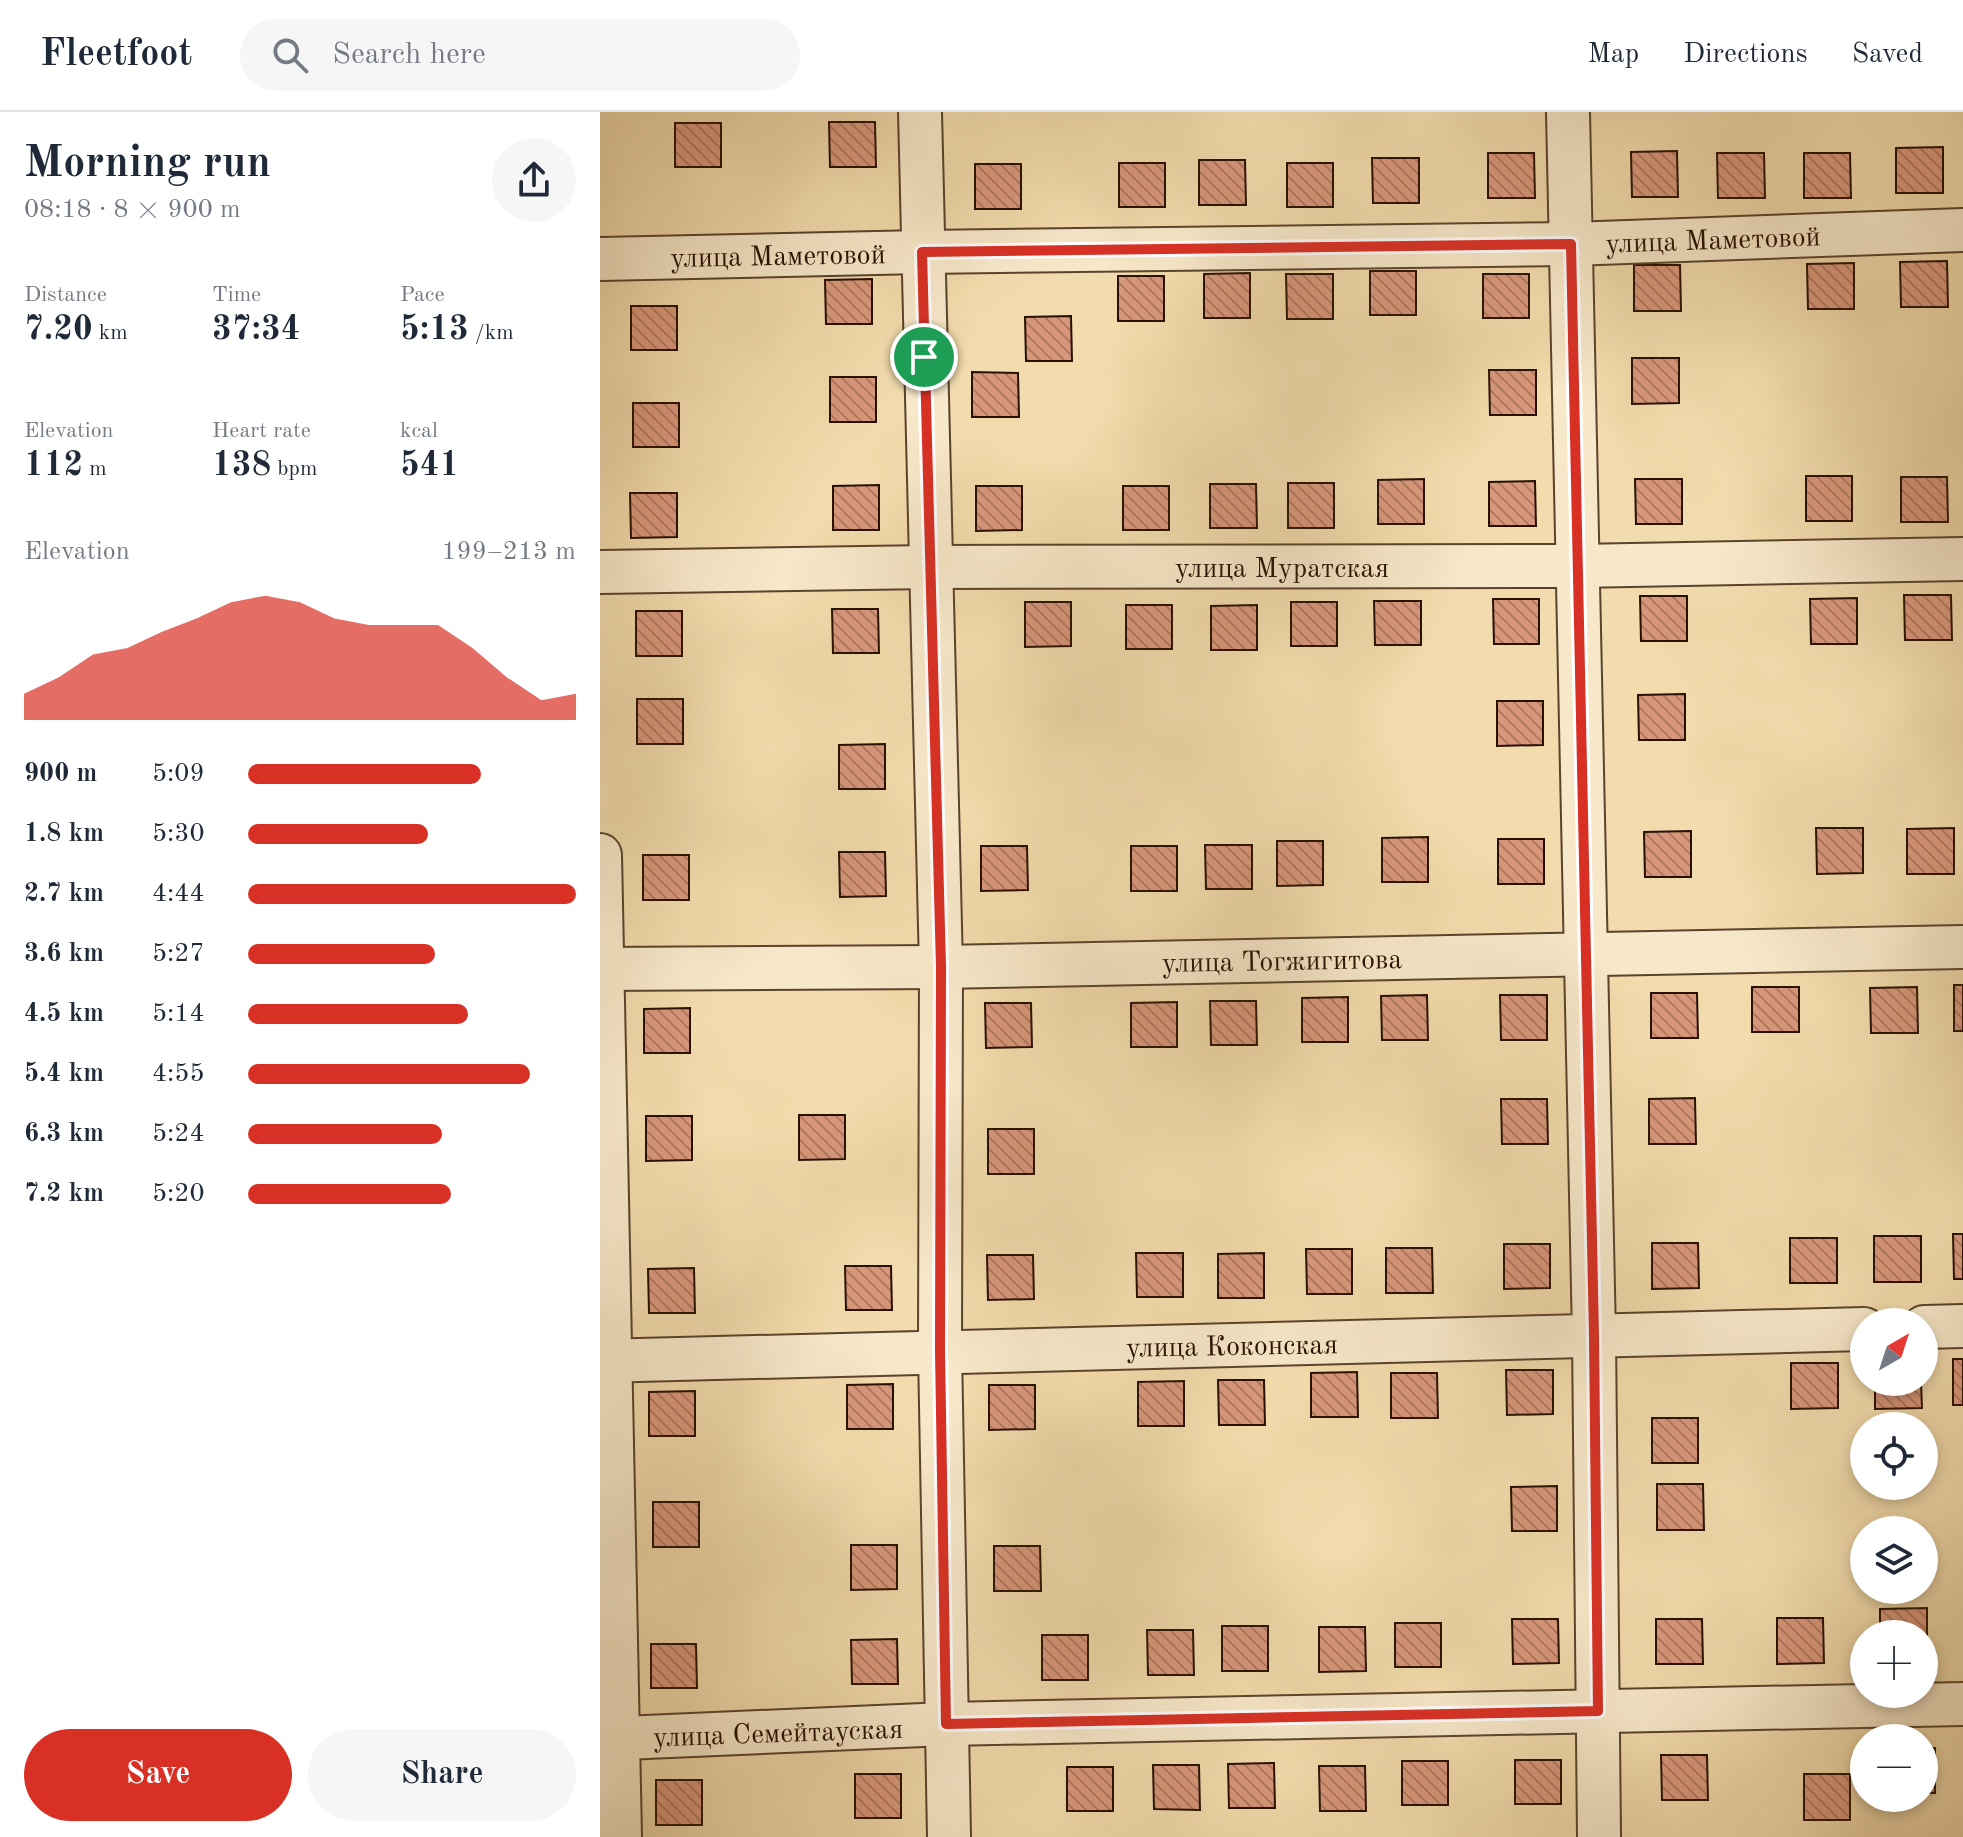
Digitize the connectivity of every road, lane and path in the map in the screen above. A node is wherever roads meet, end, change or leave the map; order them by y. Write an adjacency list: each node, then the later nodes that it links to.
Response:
1 (920, 112): 5 (street)
2 (1568, 112): 4 (street)
3 (1963, 230): 4 (street, улица Маметовой)
4 (1571, 244): 5 (street, улица Маметовой); 8 (street)
5 (922, 252): 6 (street, улица Маметовой); 9 (street)
6 (600, 259)
7 (1963, 559): 8 (street, улица Муратская)
8 (1577, 566): 9 (street, улица Муратская); 13 (street)
9 (930, 567): 10 (street, улица Муратская); 14 (street)
10 (600, 572)
11 (600, 855): 15 (street)
12 (1963, 947): 13 (street, улица Тогжигитова)
13 (1586, 954): 14 (street, улица Тогжигитова); 19 (street)
14 (941, 967): 15 (street, улица Тогжигитова); 20 (street)
15 (602, 969): 21 (street)
16 (1963, 1326): 17 (street)
17 (1938, 1327)
18 (1850, 1329): 19 (street, улица Коконская)
19 (1594, 1336): 20 (street, улица Коконская); 23 (street)
20 (940, 1351): 21 (street, улица Коконская); 24 (street)
21 (605, 1361): 25 (street)
22 (1963, 1704): 23 (street, улица Семейтауская)
23 (1598, 1711): 24 (street, улица Семейтауская); 28 (street)
24 (946, 1724): 25 (street, улица Семейтауская); 27 (street)
25 (610, 1739): 26 (street)
26 (620, 1837)
27 (949, 1837)
28 (1599, 1837)

